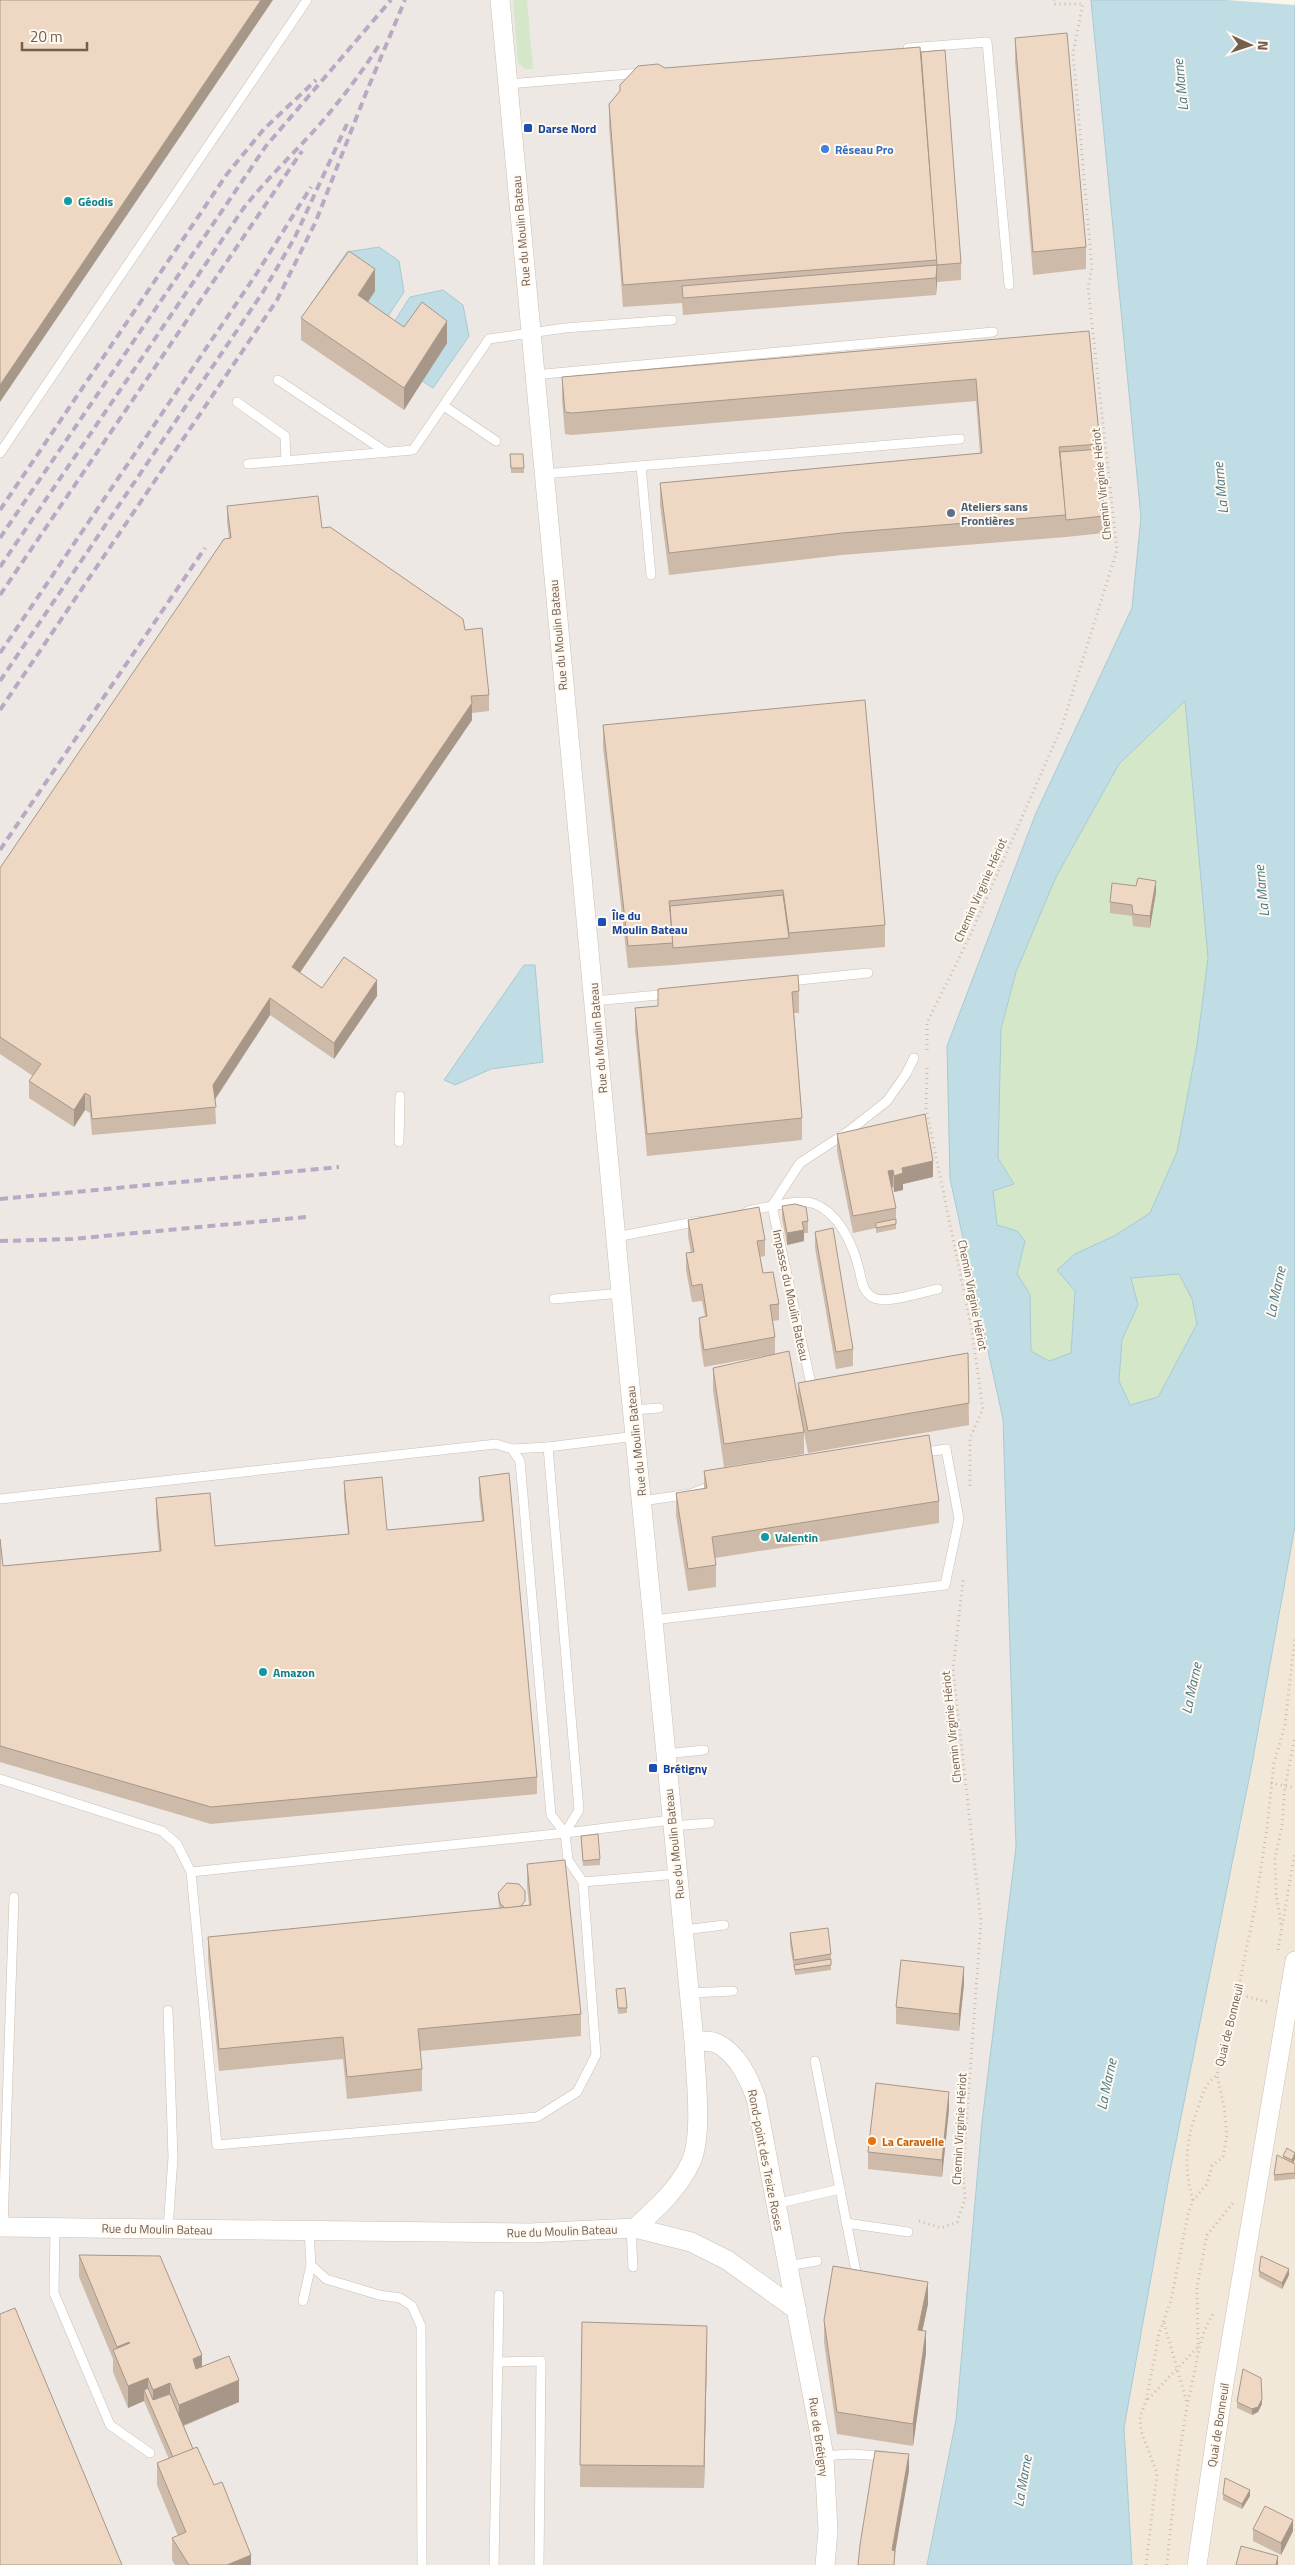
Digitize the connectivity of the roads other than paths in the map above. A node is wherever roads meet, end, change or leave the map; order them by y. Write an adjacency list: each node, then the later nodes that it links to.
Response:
1 (307, 0): 17 (lane)
2 (500, 0): 5 (street, Rue du Moulin Bateau)
3 (901, 49): 6 (lane)
4 (649, 72): 5 (lane)
5 (507, 84): 9 (street, Rue du Moulin Bateau)
6 (1009, 285)
7 (672, 320): 9 (lane)
8 (993, 332): 10 (lane)
9 (531, 335): 10 (street, Rue du Moulin Bateau); 13 (lane)
10 (534, 375): 21 (street, Rue du Moulin Bateau)
11 (278, 380): 16 (lane)
12 (237, 402): 18 (lane)
13 (444, 406): 15 (lane); 16 (lane)
14 (960, 438): 20 (lane)
15 (496, 440)
16 (386, 452): 18 (lane)
17 (0, 453)
18 (286, 460): 19 (lane)
19 (248, 464)
20 (641, 466): 21 (lane); 22 (lane)
21 (544, 474): 26 (street, Rue du Moulin Bateau)
22 (651, 575)
23 (868, 973): 24 (lane)
24 (779, 982)
25 (681, 992): 26 (lane)
26 (594, 1001): 33 (street, Rue du Moulin Bateau)
27 (914, 1058): 30 (lane)
28 (400, 1096): 29 (lane)
29 (399, 1142)
30 (772, 1206): 31 (lane); 34 (lane); 37 (lane, Impasse du Moulin Bateau)
31 (741, 1212)
32 (712, 1218): 33 (lane)
33 (616, 1237): 35 (street, Rue du Moulin Bateau)
34 (938, 1289)
35 (620, 1293): 36 (lane); 39 (street, Rue du Moulin Bateau)
36 (554, 1299)
37 (811, 1384)
38 (659, 1408): 39 (lane)
39 (633, 1410): 40 (street, Rue du Moulin Bateau)
40 (636, 1436): 41 (lane); 46 (street, Rue du Moulin Bateau)
41 (548, 1447): 42 (lane); 53 (lane)
42 (512, 1449): 45 (lane); 53 (lane)
43 (907, 1455): 47 (lane)
44 (719, 1484): 46 (lane)
45 (0, 1500)
46 (642, 1501): 47 (street, Rue du Moulin Bateau)
47 (653, 1620): 49 (street, Rue du Moulin Bateau)
48 (704, 1750): 49 (lane)
49 (665, 1754): 51 (street, Rue du Moulin Bateau)
50 (0, 1779): 54 (lane)
51 (672, 1823): 52 (lane); 53 (lane); 55 (street, Rue du Moulin Bateau)
52 (710, 1823)
53 (565, 1833): 54 (lane); 56 (lane)
54 (191, 1872): 56 (lane)
55 (678, 1874): 56 (lane); 59 (street, Rue du Moulin Bateau)
56 (583, 1882)
57 (14, 1897): 70 (lane)
58 (724, 1925): 59 (lane)
59 (684, 1930): 62 (street, Rue du Moulin Bateau)
60 (1295, 1961): 66 (street, Quai de Bonneuil)
61 (734, 1991): 62 (lane)
62 (690, 1993): 64 (street, Rue du Moulin Bateau)
63 (168, 2010): 73 (lane)
64 (694, 2041): 68 (street, Rond-point des Treize Roses); 72 (street, Rue du Moulin Bateau)
65 (815, 2061): 67 (lane)
66 (1287, 2061): 92 (street, Quai de Bonneuil)
67 (840, 2189): 68 (lane); 69 (lane)
68 (775, 2204): 78 (street, Rond-point des Treize Roses)
69 (846, 2224): 75 (lane); 80 (lane)
70 (2, 2227): 71 (street, Rue du Moulin Bateau)
71 (55, 2228): 73 (street, Rue du Moulin Bateau); 85 (lane)
72 (633, 2228): 74 (street, Rue du Moulin Bateau); 79 (lane); 83 (street)
73 (168, 2229): 74 (street, Rue du Moulin Bateau)
74 (309, 2231): 77 (lane)
75 (908, 2232)
76 (817, 2261): 78 (lane)
77 (311, 2265): 82 (lane); 88 (lane)
78 (787, 2266): 83 (street, Rond-point des Treize Roses)
79 (633, 2267)
80 (858, 2284)
81 (499, 2295): 84 (lane)
82 (303, 2301)
83 (797, 2310): 86 (street, Rue de Brétigny)
84 (498, 2362): 89 (lane); 90 (lane)
85 (150, 2453)
86 (824, 2456): 87 (lane); 91 (street, Rue de Brétigny)
87 (900, 2457)
88 (422, 2565)
89 (494, 2565)
90 (539, 2565)
91 (825, 2565)
92 (1197, 2565)

